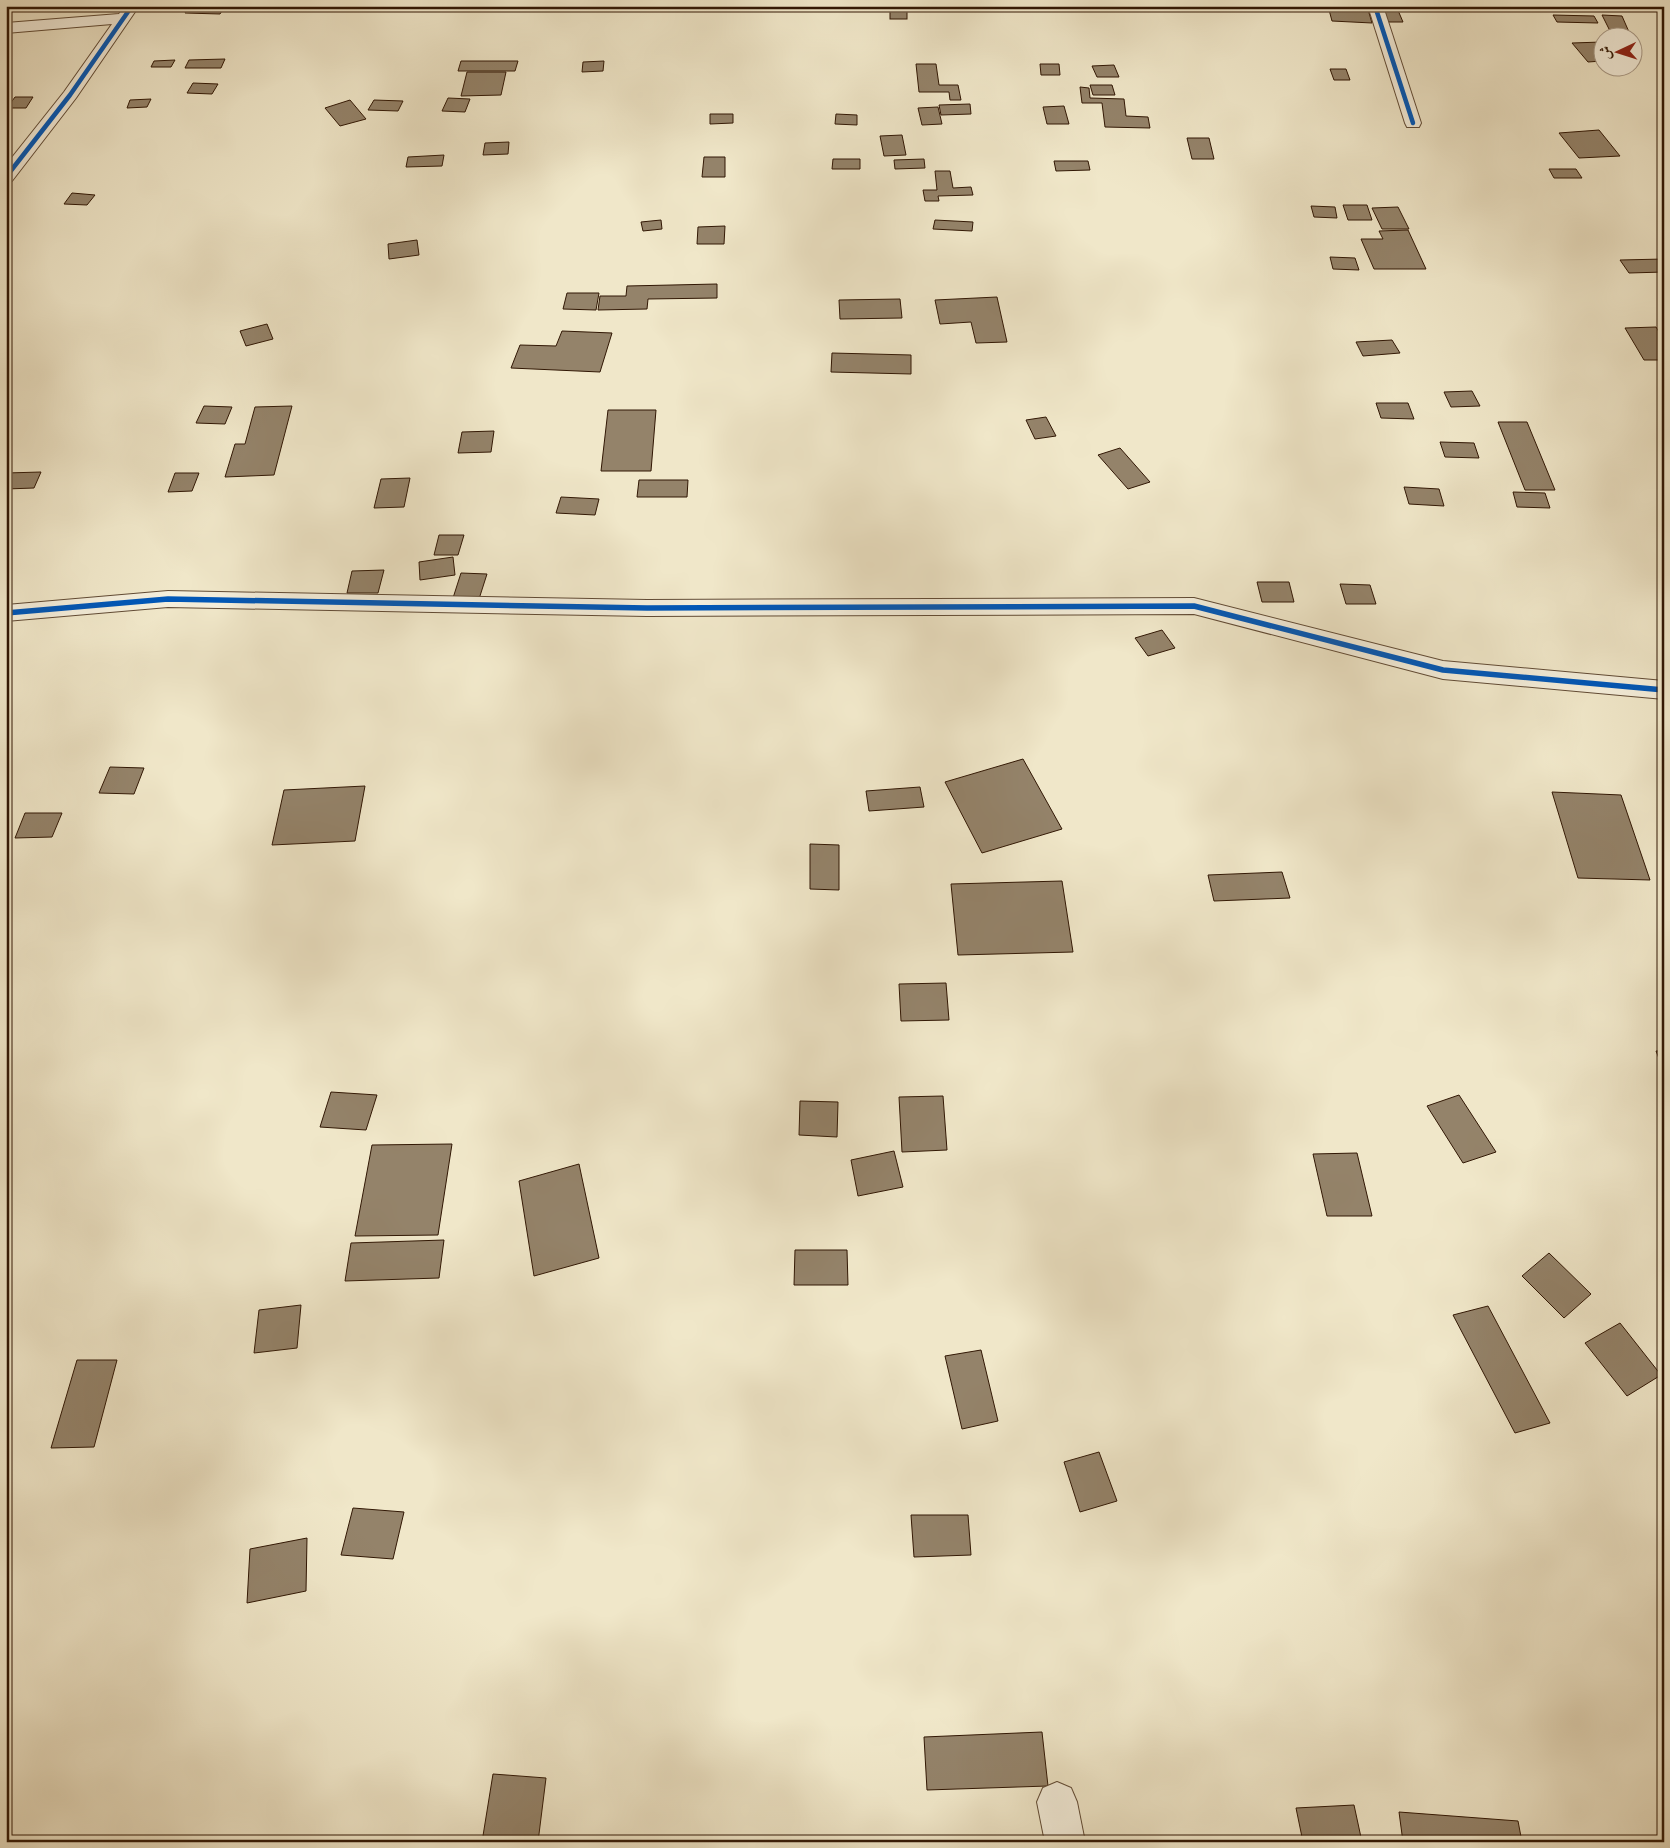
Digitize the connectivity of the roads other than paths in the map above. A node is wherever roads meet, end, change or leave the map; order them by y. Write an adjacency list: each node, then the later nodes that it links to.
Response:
1 (1375, 6): 4 (street)
2 (128, 12): 3 (street); 5 (street)
3 (6, 28)
4 (1413, 124)
5 (6, 177)
6 (6, 613): 7 (street)
7 (1664, 690)
8 (1057, 1802): 9 (street)
9 (1065, 1842)

